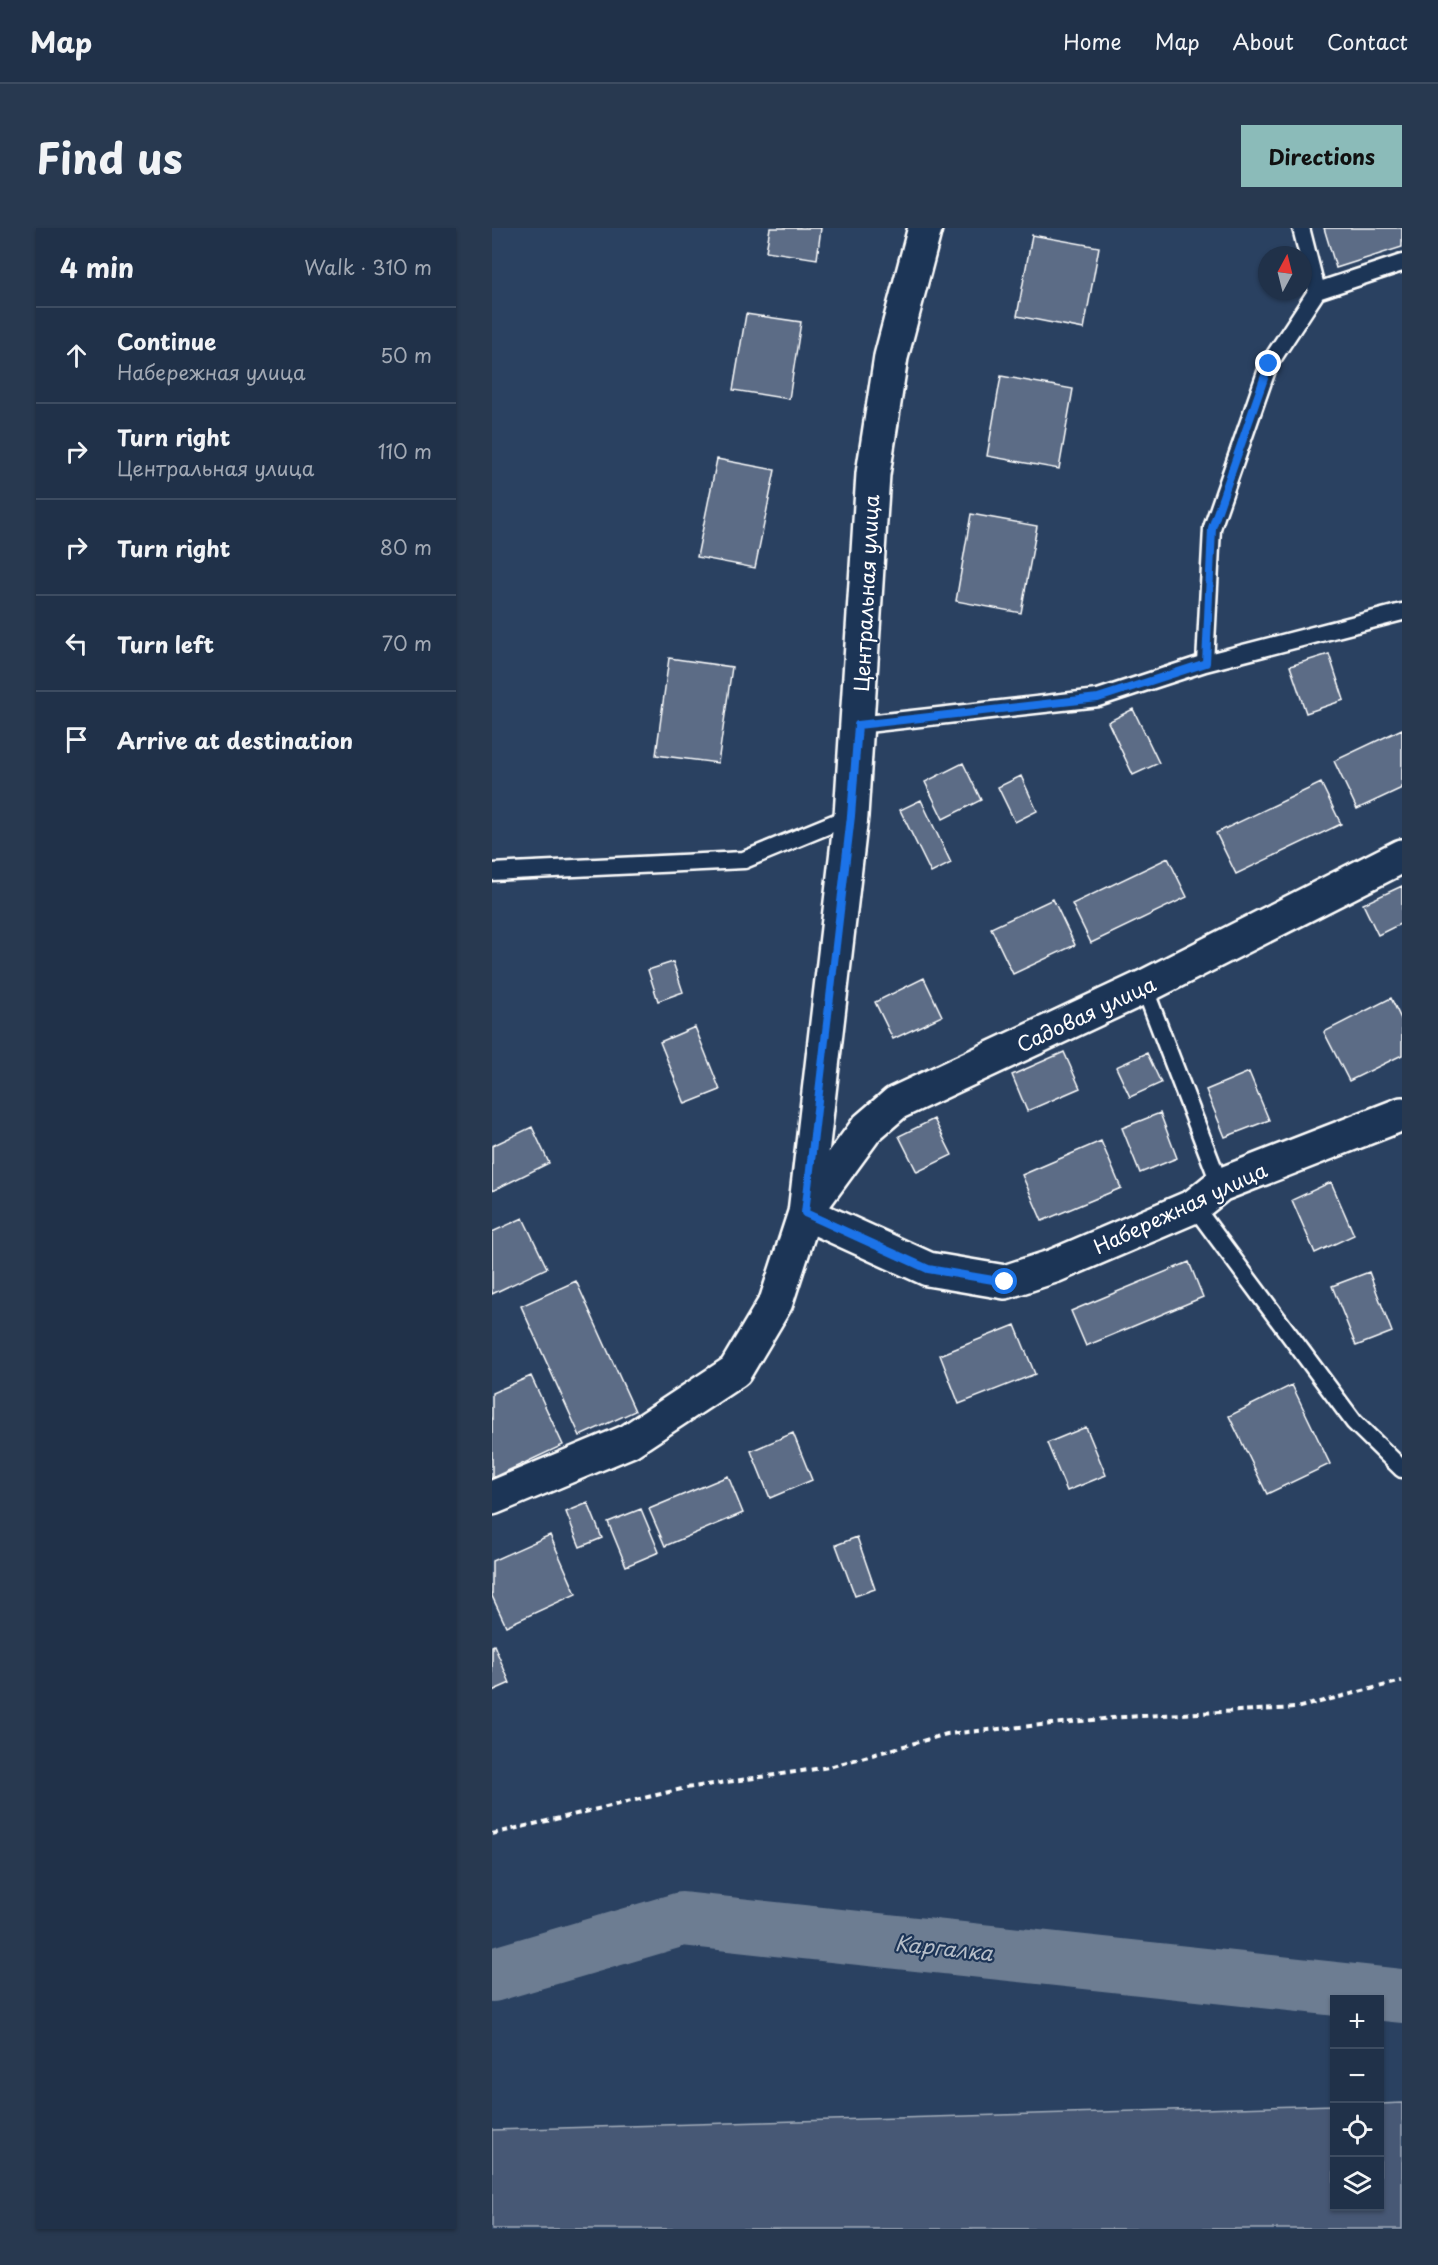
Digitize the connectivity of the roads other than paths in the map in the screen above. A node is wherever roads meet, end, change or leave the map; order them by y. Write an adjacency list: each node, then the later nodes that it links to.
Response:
1 (926, 228): 7 (street, Центральная улица)
2 (1301, 228): 4 (lane)
3 (1402, 263): 4 (lane)
4 (1317, 291): 6 (lane)
5 (1402, 612): 6 (lane)
6 (1206, 663): 7 (lane)
7 (858, 725): 8 (street, Центральная улица)
8 (851, 816): 10 (lane); 15 (street, Центральная улица)
9 (1402, 856): 11 (street, Садовая улица)
10 (492, 872)
11 (1144, 987): 13 (lane); 15 (street, Садовая улица)
12 (1402, 1114): 13 (street, Набережная улица)
13 (1220, 1185): 14 (street, Набережная улица)
14 (1194, 1206): 15 (street, Набережная улица); 16 (lane)
15 (805, 1213): 17 (street)
16 (1402, 1469)
17 (492, 1498)

